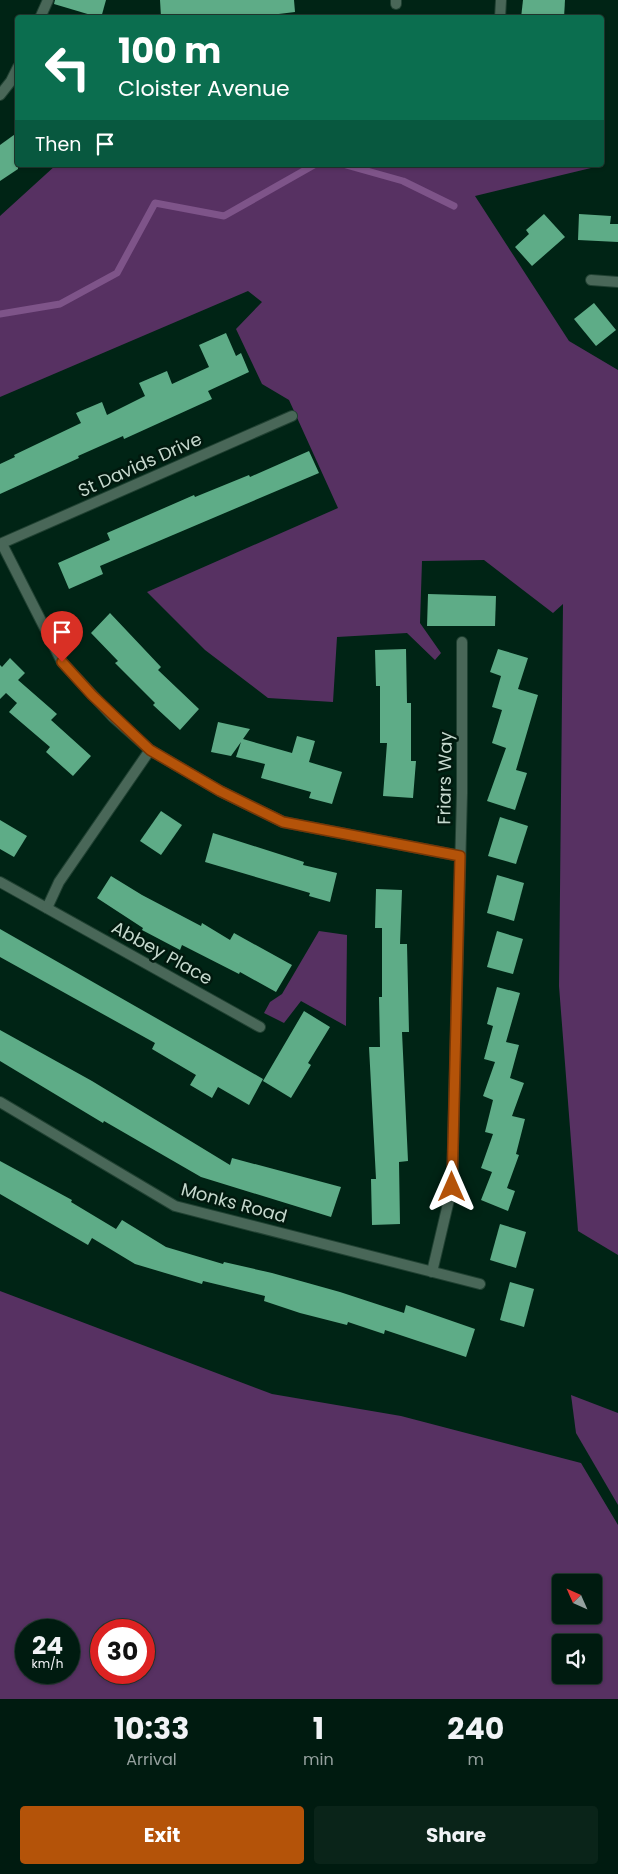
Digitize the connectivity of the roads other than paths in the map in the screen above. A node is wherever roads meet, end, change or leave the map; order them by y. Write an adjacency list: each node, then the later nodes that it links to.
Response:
1 (48, 0): 3 (street)
2 (501, 0): 4 (street)
3 (41, 15)
4 (500, 15)
5 (15, 73): 6 (street)
6 (0, 94)
7 (591, 280): 8 (street)
8 (618, 282)
9 (292, 416): 10 (street, St Davids Drive)
10 (1, 544): 12 (street)
11 (462, 642): 13 (street, Friars Way)
12 (150, 750): 13 (street); 15 (street)
13 (460, 856): 18 (street, Friars Way)
14 (0, 882): 15 (street, Abbey Place)
15 (47, 908): 16 (street, Abbey Place)
16 (260, 1027)
17 (0, 1102): 18 (street, Monks Road)
18 (432, 1272): 19 (street, Monks Road)
19 (480, 1284)

